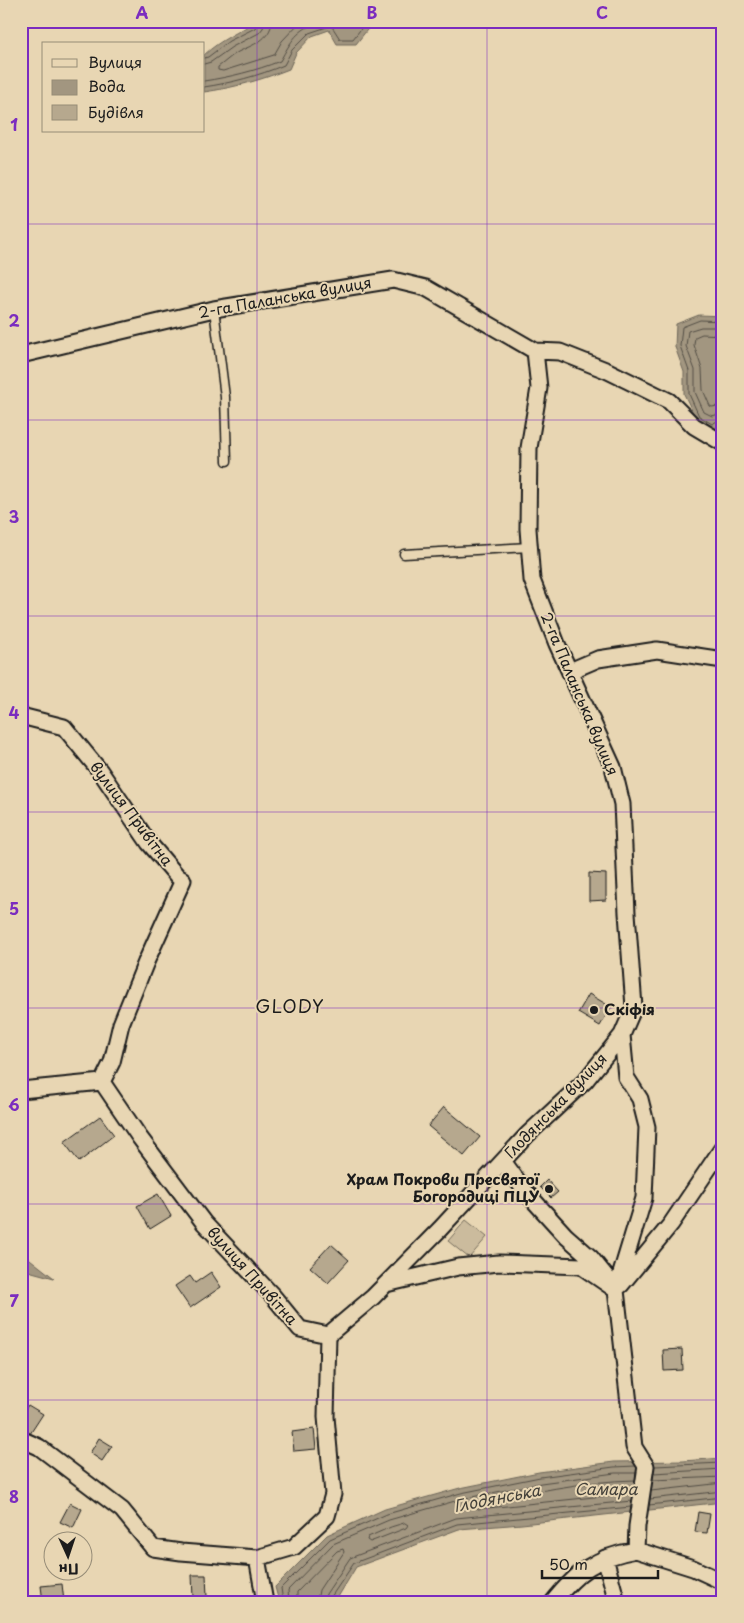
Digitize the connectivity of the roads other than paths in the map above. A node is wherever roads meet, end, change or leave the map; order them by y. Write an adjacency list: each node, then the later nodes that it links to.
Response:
1 (214, 309): 2 (street, 2-га Паланська вулиця); 3 (street, 2-га Паланська вулиця); 5 (lane)
2 (535, 351): 4 (street, 2-га Паланська вулиця); 6 (street, 2-га Паланська вулиця)
3 (21, 355)
4 (722, 443)
5 (227, 460)
6 (530, 547): 7 (lane); 9 (street, 2-га Паланська вулиця)
7 (404, 554)
8 (723, 660): 9 (street)
9 (570, 671): 11 (street, 2-га Паланська вулиця)
10 (21, 716): 12 (street, вулиця Привітна)
11 (622, 1035): 15 (street, Глодянська вулиця); 17 (street)
12 (102, 1082): 13 (street); 18 (street, вулиця Привітна)
13 (21, 1090)
14 (723, 1147): 17 (street)
15 (503, 1161): 16 (street, Глодянська вулиця); 17 (street)
16 (386, 1284): 17 (street); 18 (street, Глодянська вулиця)
17 (616, 1290): 20 (street)
18 (328, 1335): 21 (street)
19 (21, 1439): 21 (street)
20 (636, 1550): 22 (street); 23 (street)
21 (257, 1558): 24 (street)
22 (605, 1558): 25 (street); 26 (street)
23 (723, 1582)
24 (264, 1602)
25 (553, 1602)
26 (617, 1602)

